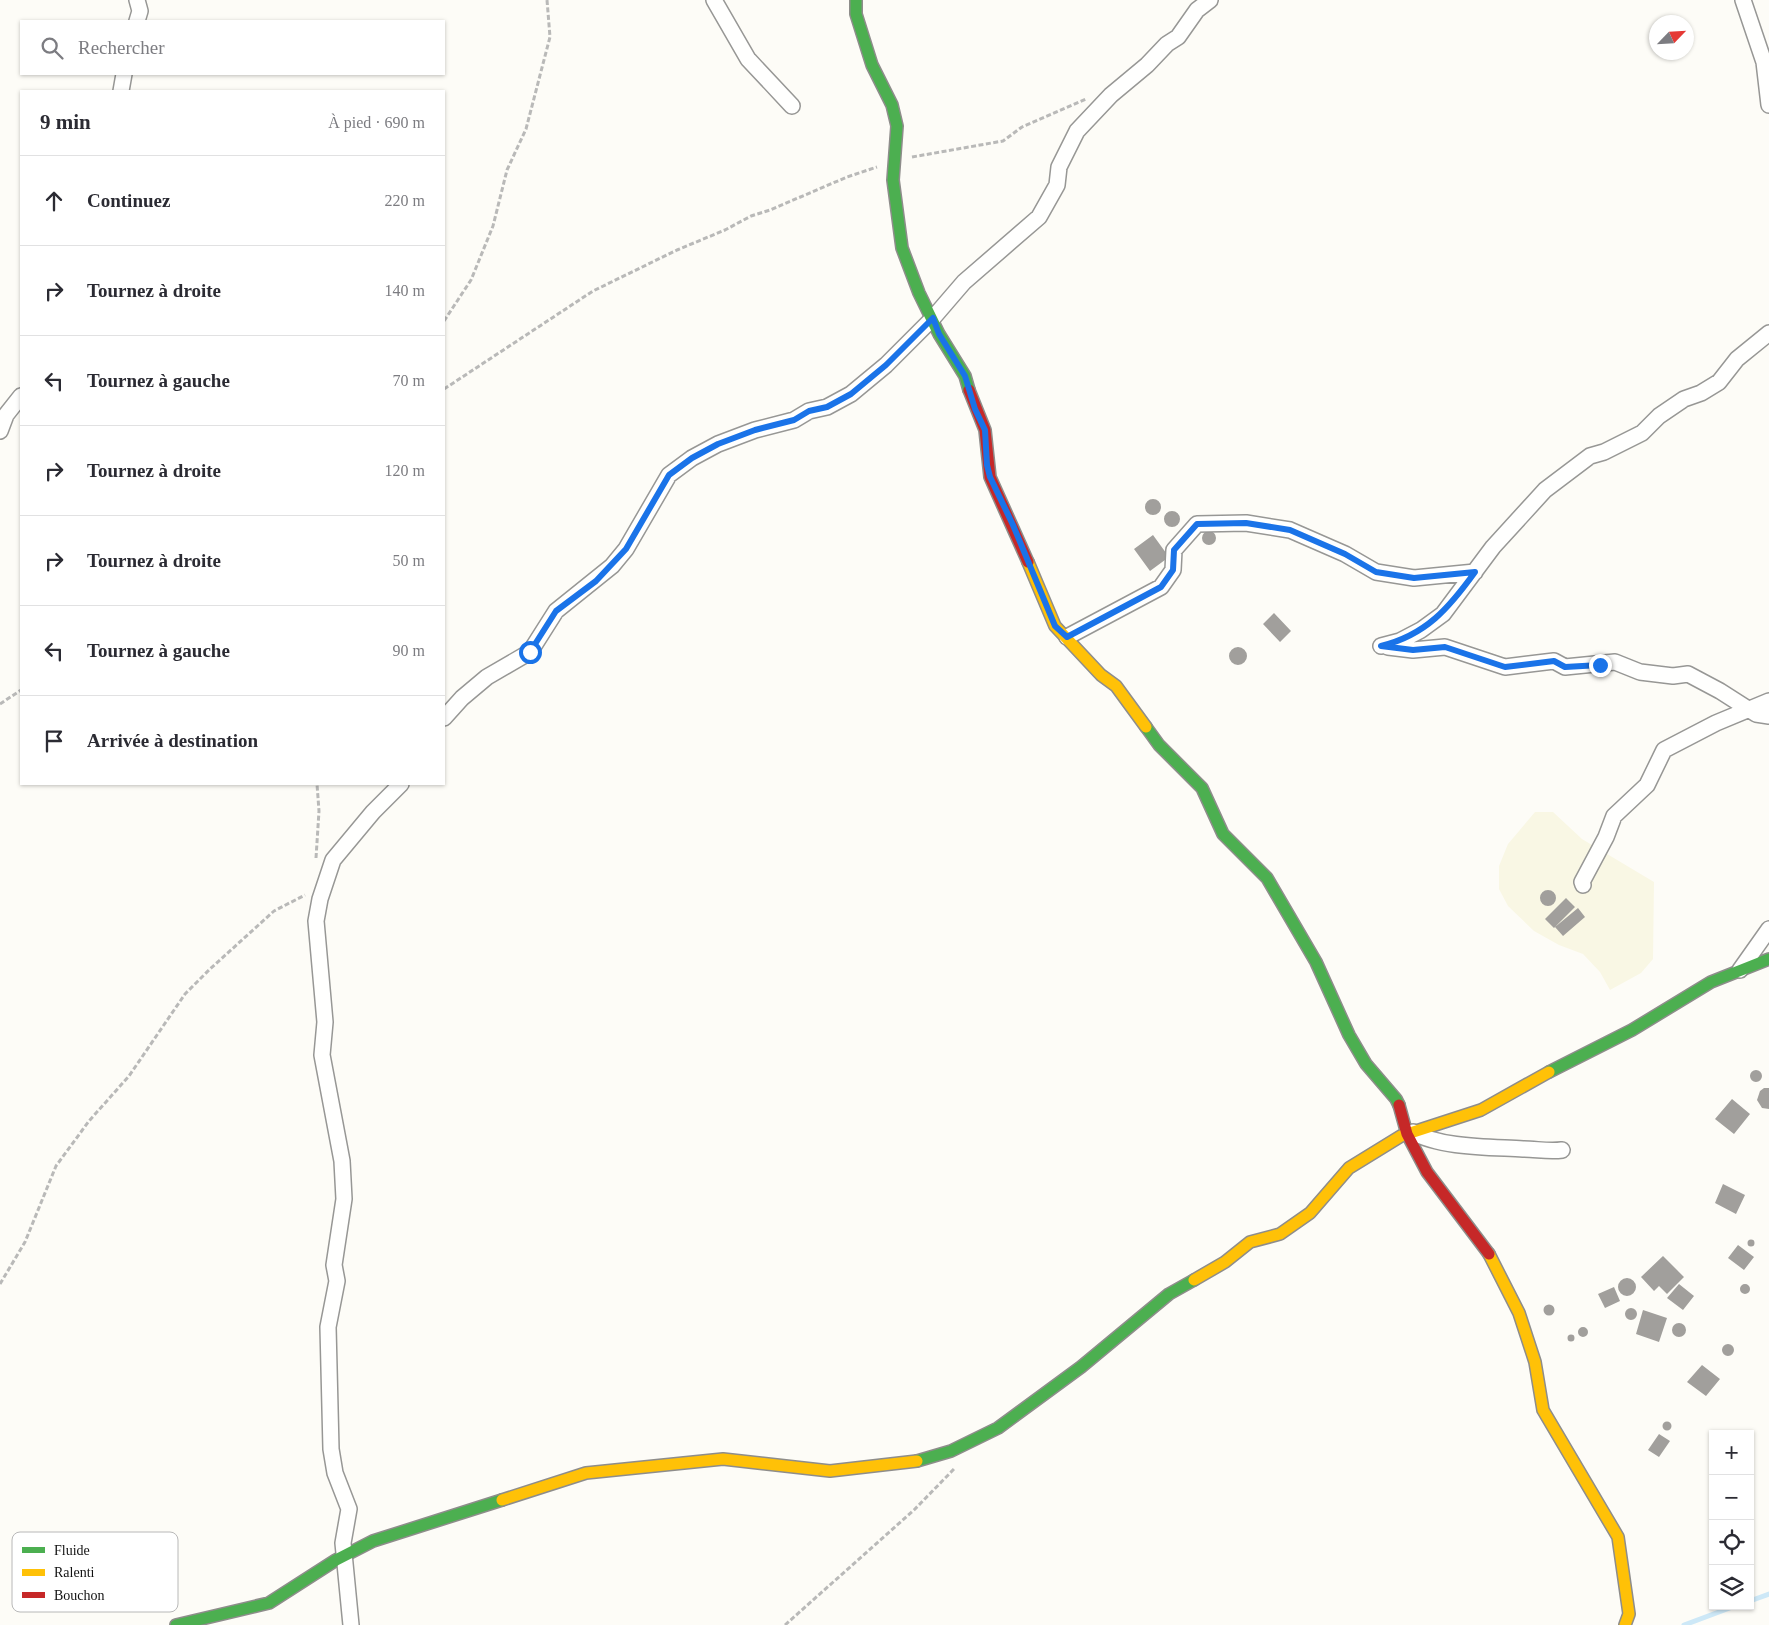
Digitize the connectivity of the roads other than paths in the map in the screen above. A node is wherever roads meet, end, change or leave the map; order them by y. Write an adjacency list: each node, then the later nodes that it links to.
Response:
1 (137, 0): 6 (street)
2 (714, 0): 10 (street)
3 (856, 0): 11 (street)
4 (1210, 0): 11 (street)
5 (1743, 0): 9 (street)
6 (137, 20)
7 (124, 75): 8 (street)
8 (121, 90)
9 (1769, 105)
10 (792, 106)
11 (933, 318): 16 (street); 20 (street)
12 (1769, 333): 15 (street)
13 (20, 397): 14 (street)
14 (0, 431)
15 (1475, 572): 16 (street); 18 (street)
16 (1067, 637): 26 (street)
17 (1769, 701): 18 (street)
18 (1748, 710): 19 (street); 22 (street)
19 (1769, 716)
20 (445, 717)
21 (400, 785): 28 (street)
22 (1584, 885)
23 (1769, 929): 25 (street)
24 (1769, 959): 25 (street)
25 (1740, 970): 26 (street)
26 (1410, 1133): 27 (street); 28 (street); 31 (street)
27 (1562, 1150)
28 (345, 1556): 29 (street); 30 (street)
29 (176, 1625)
30 (351, 1625)
31 (1625, 1625)

